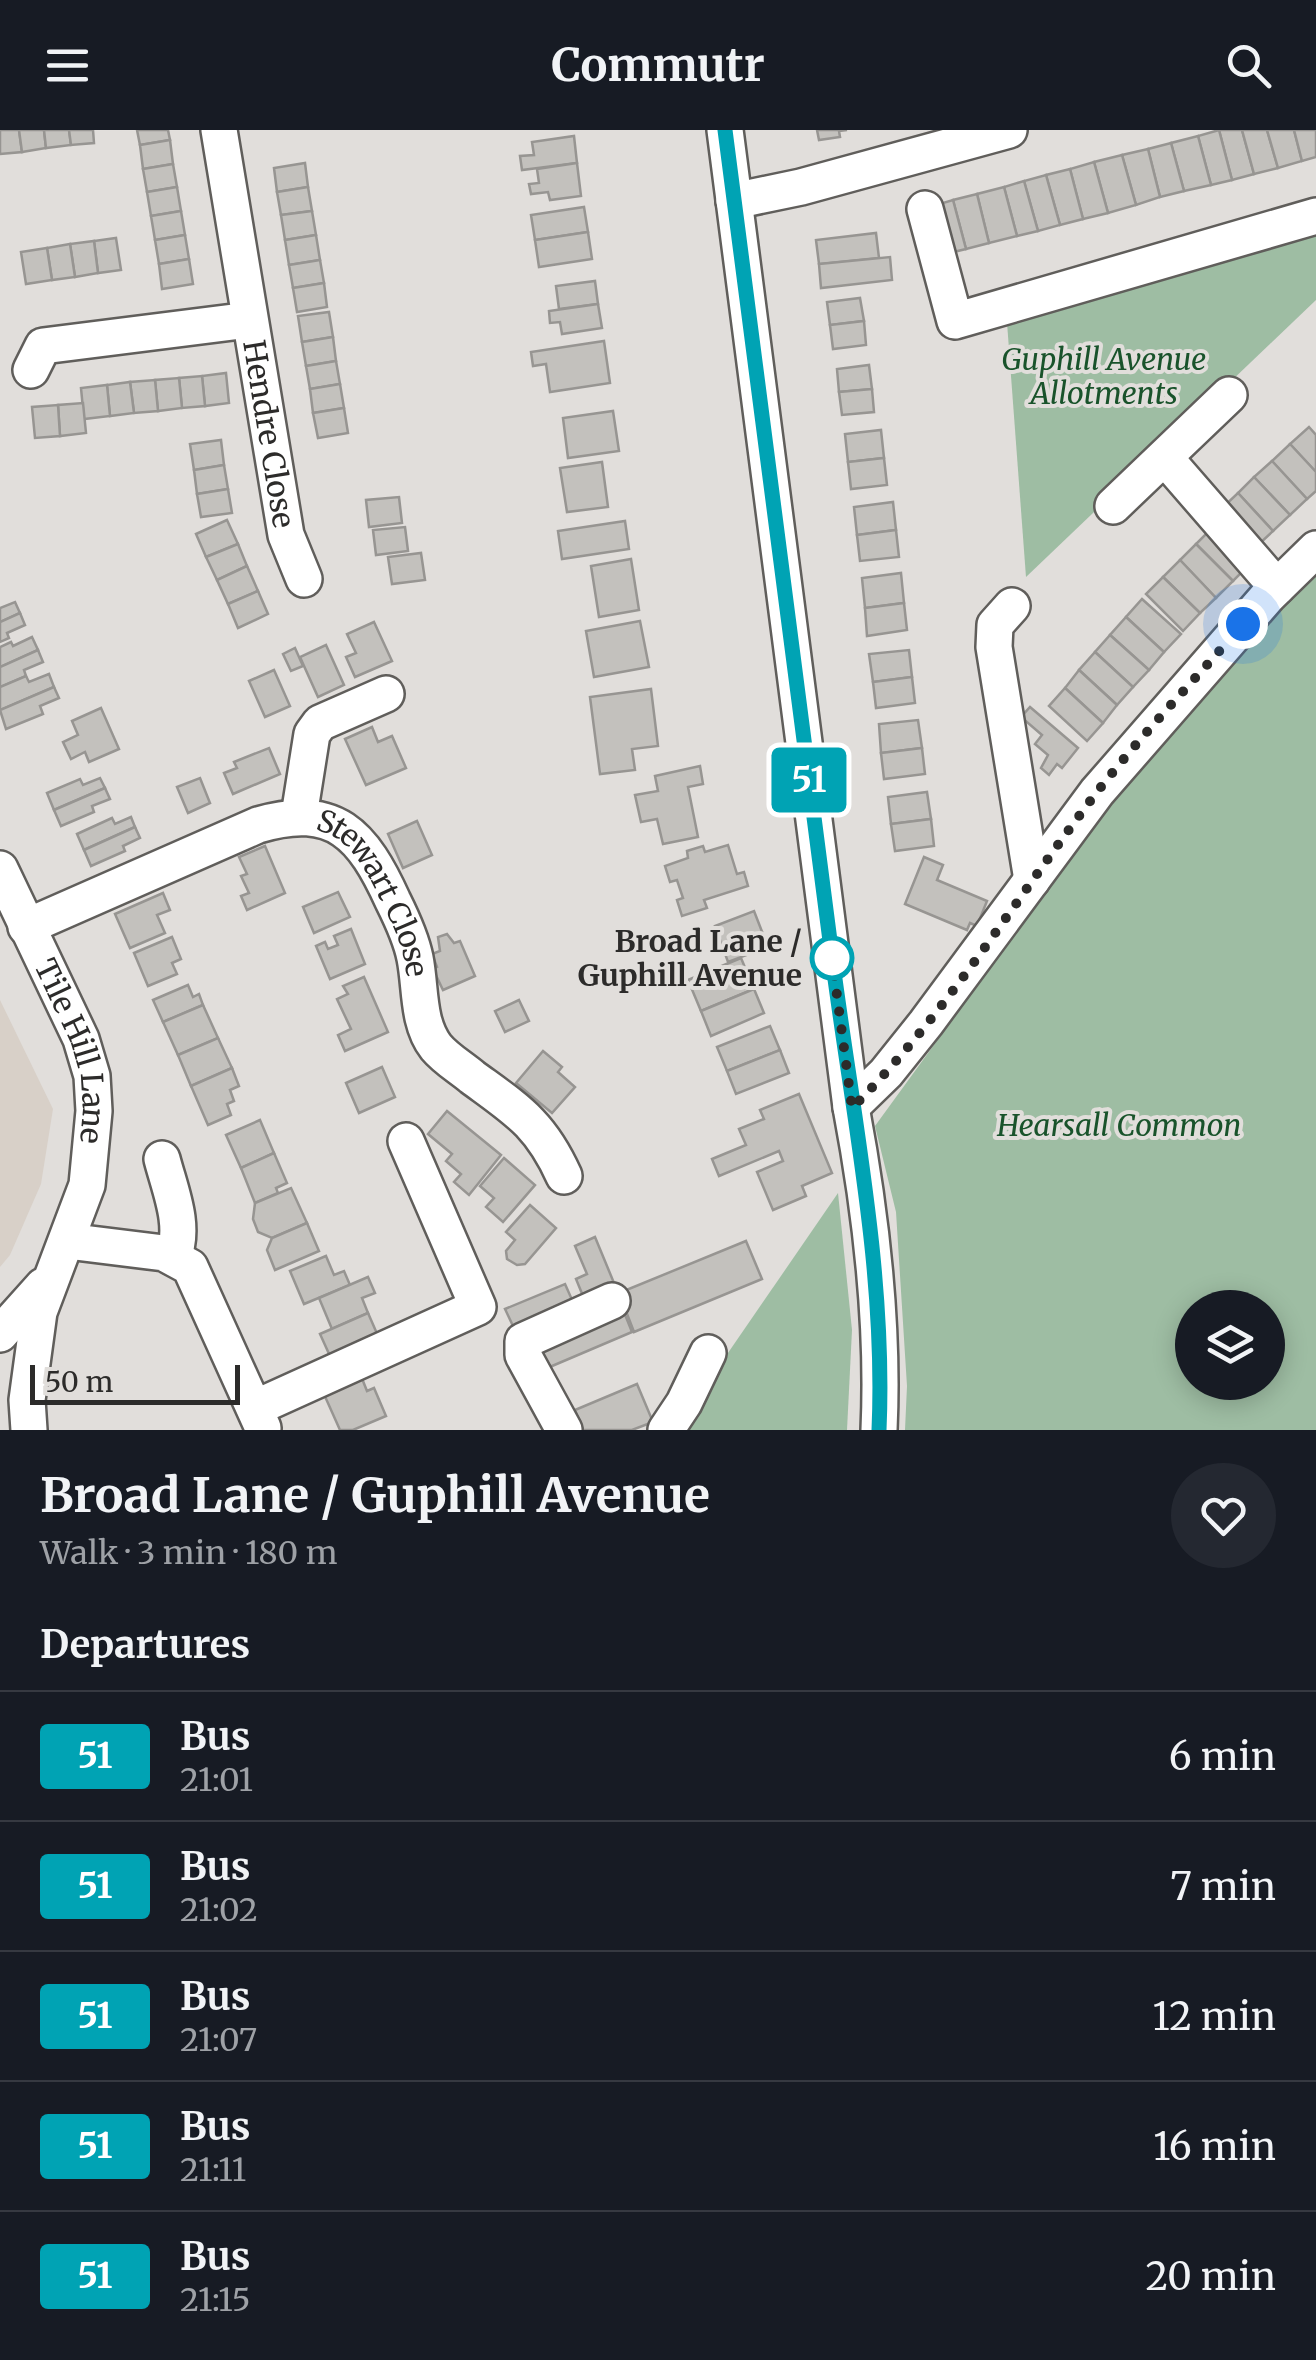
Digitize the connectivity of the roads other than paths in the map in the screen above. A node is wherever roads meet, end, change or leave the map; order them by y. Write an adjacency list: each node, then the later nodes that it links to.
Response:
1 (219, 130): 8 (street, Hendre Close)
2 (725, 130): 5 (street)
3 (1010, 130): 4 (street)
4 (930, 140): 5 (street)
5 (734, 201): 22 (street)
6 (925, 209): 7 (street)
7 (1316, 216)
8 (249, 320): 9 (street, Hendre Close); 14 (street, Hendre Close)
9 (32, 347)
10 (1229, 394): 11 (street)
11 (1165, 458): 12 (street); 15 (street)
12 (1113, 506)
13 (1316, 549): 15 (street)
14 (305, 557)
15 (1277, 587): 20 (street)
16 (1012, 606): 20 (street)
17 (386, 694): 18 (street)
18 (299, 816): 21 (street, Stewart Close); 25 (street, Stewart Close)
19 (0, 869): 21 (street, Tile Hill Lane)
20 (1032, 880): 22 (street)
21 (26, 927): 26 (street, Tile Hill Lane)
22 (852, 1108): 35 (street)
23 (406, 1141): 31 (street)
24 (162, 1159): 27 (street)
25 (564, 1176)
26 (63, 1252): 27 (street); 29 (street, Tile Hill Lane); 32 (street, Tile Hill Lane)
27 (173, 1257): 31 (street)
28 (612, 1302): 33 (street)
29 (0, 1334)
30 (708, 1353): 34 (street)
31 (259, 1419)
32 (29, 1430)
33 (564, 1430)
34 (666, 1430)
35 (878, 1430)

